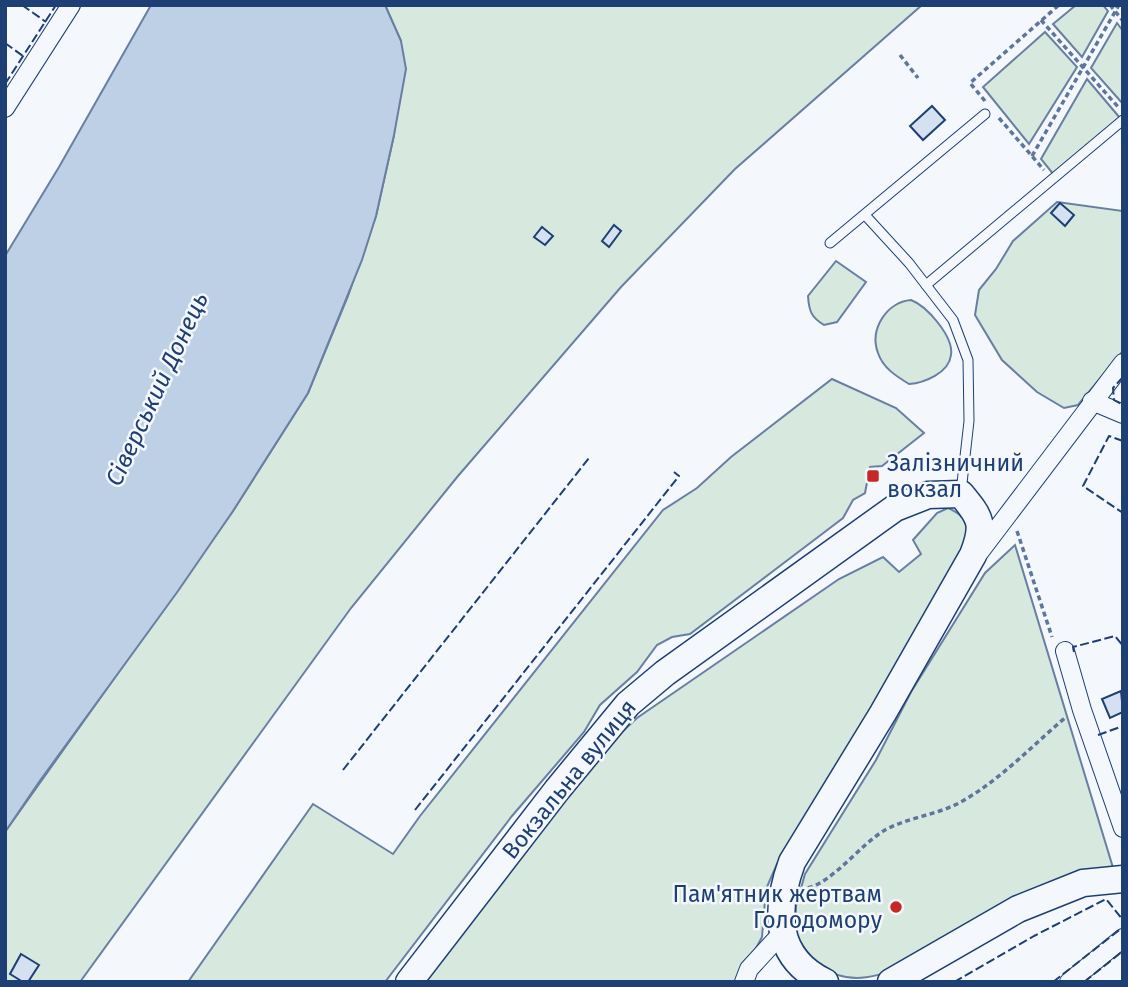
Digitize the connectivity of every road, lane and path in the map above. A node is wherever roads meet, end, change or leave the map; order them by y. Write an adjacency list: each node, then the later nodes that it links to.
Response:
1 (71, 5): 12 (street)
2 (1059, 5): 6 (path)
3 (1110, 5): 5 (path)
4 (1119, 5): 5 (path)
5 (1115, 12): 7 (path); 9 (path)
6 (1041, 20): 9 (path); 11 (path)
7 (1123, 21)
8 (900, 55): 10 (path)
9 (1083, 68): 13 (path); 17 (path)
10 (918, 78)
11 (988, 104)
12 (5, 108)
13 (1123, 112)
14 (985, 114): 19 (lane)
15 (996, 114): 17 (path)
16 (1123, 120): 18 (lane)
17 (1032, 156): 18 (path)
18 (1053, 180): 21 (lane)
19 (864, 215): 20 (lane); 21 (lane)
20 (830, 243)
21 (926, 285): 25 (lane)
22 (1123, 363): 23 (street)
23 (1092, 401): 24 (street); 26 (street)
24 (1123, 414)
25 (961, 494): 27 (main road); 35 (main road, Вокзальна вулиця)
26 (1010, 510): 27 (street); 28 (path)
27 (959, 580): 32 (main road)
28 (1059, 647): 29 (street)
29 (1081, 704): 30 (street); 32 (path)
30 (1123, 828)
31 (1123, 879): 38 (main road)
32 (782, 892): 33 (main road)
33 (782, 933): 36 (street); 37 (main road)
34 (1123, 938): 39 (street)
35 (409, 982)
36 (744, 982)
37 (825, 982)
38 (891, 982)
39 (1069, 982)

